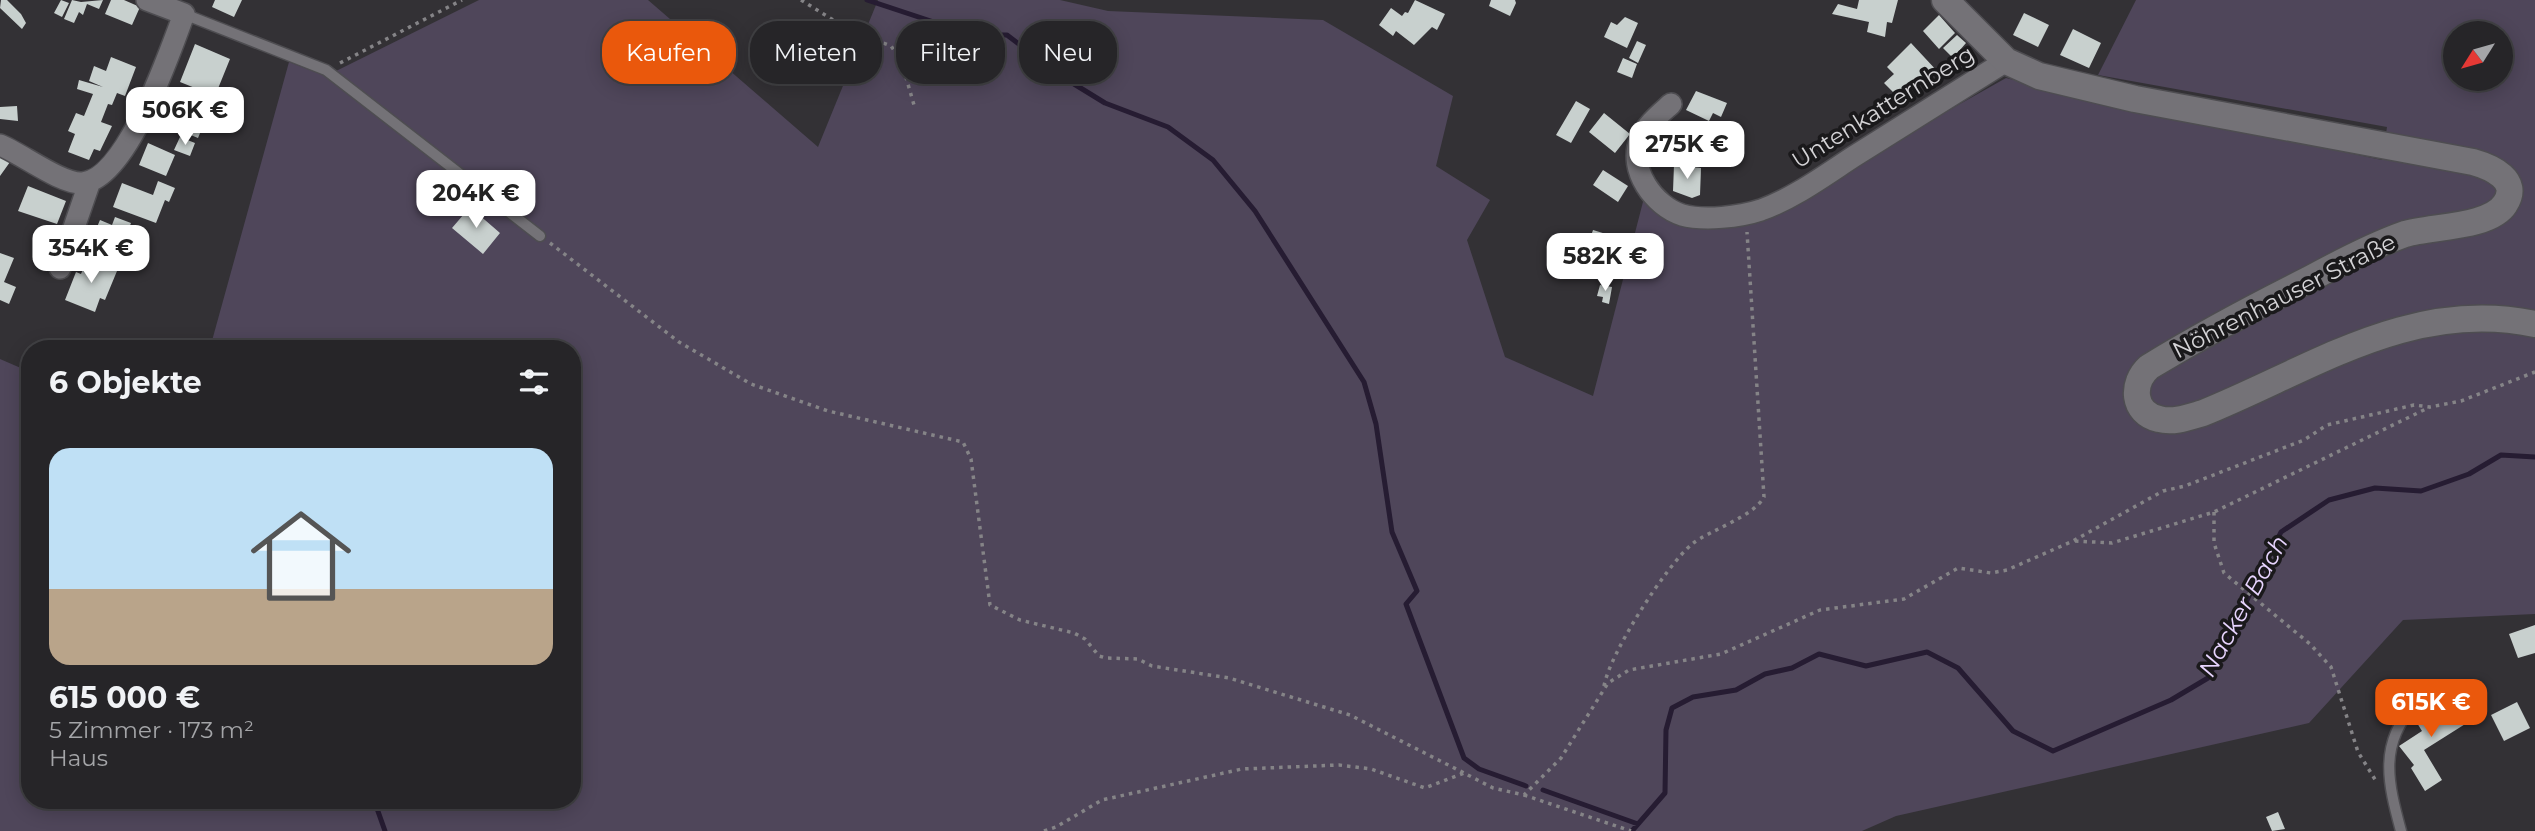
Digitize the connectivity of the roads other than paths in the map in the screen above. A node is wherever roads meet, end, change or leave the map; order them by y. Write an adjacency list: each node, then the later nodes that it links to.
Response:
1 (147, 0): 3 (street)
2 (1945, 0): 4 (street)
3 (184, 14): 7 (street); 8 (lane)
4 (2006, 61): 5 (street, Untenkatternberg); 10 (street, Nöhrenhauser Straße)
5 (1671, 104)
6 (0, 145): 7 (street)
7 (90, 181): 9 (street)
8 (540, 236)
9 (60, 268)
10 (2535, 324)
11 (2415, 704): 12 (lane)
12 (2401, 831)

